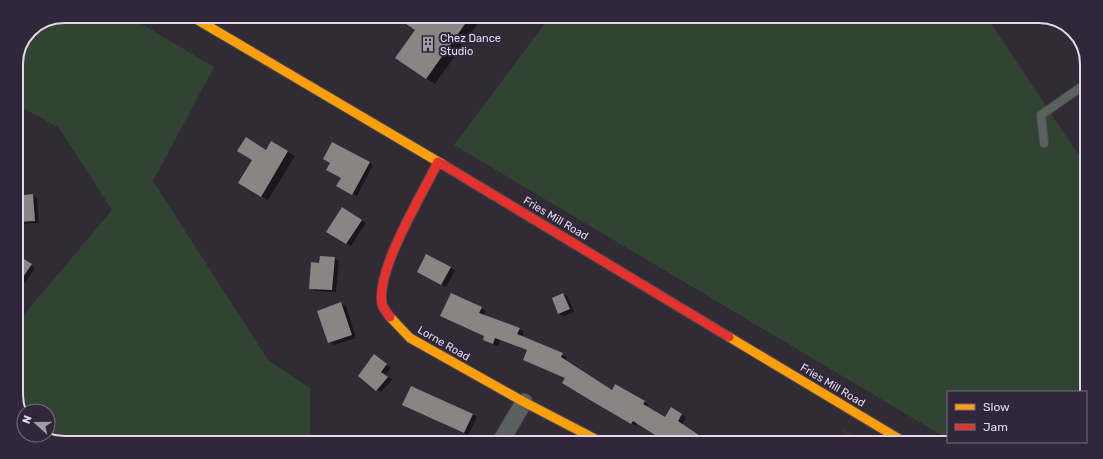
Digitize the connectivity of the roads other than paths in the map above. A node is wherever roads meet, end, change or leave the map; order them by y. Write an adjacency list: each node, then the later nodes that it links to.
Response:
1 (204, 23): 4 (main road, Fries Mill Road)
2 (1080, 88): 3 (lane)
3 (1044, 143)
4 (438, 162): 5 (main road, Lorne Road); 8 (main road, Fries Mill Road)
5 (524, 402): 6 (street); 7 (main road, Lorne Road)
6 (504, 436)
7 (589, 436)
8 (896, 436)

